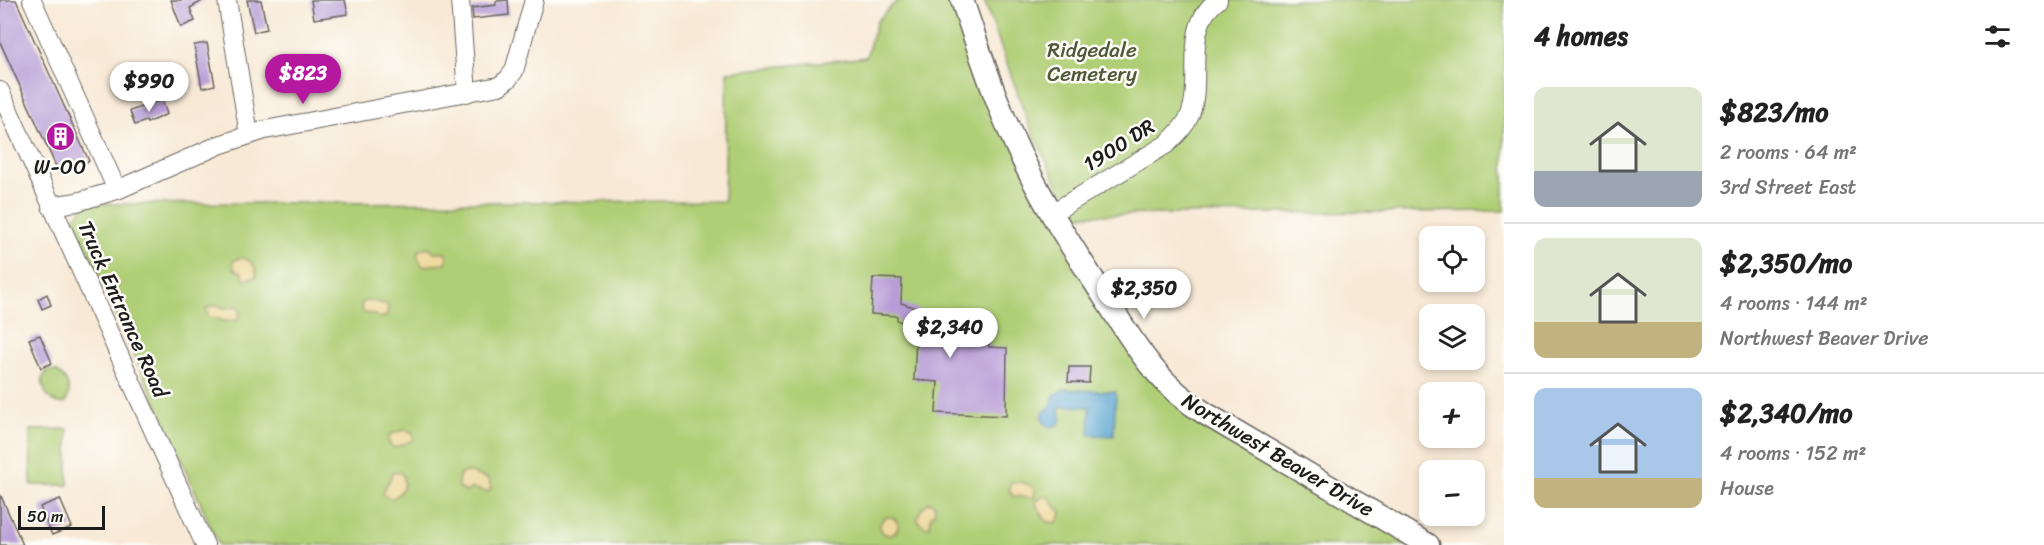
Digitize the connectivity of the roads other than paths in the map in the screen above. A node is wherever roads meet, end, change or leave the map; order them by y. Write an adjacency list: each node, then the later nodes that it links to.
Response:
1 (32, 0): 10 (street)
2 (227, 0): 9 (street)
3 (460, 0): 8 (street)
4 (534, 0): 8 (street)
5 (962, 0): 12 (main road, Northwest Beaver Drive)
6 (1218, 0): 12 (street, 1900 DR)
7 (0, 92): 11 (street, Truck Entrance Road)
8 (467, 93): 9 (street)
9 (249, 135): 10 (street)
10 (117, 190): 11 (street)
11 (51, 206): 13 (street, Truck Entrance Road)
12 (1052, 213): 14 (main road, Northwest Beaver Drive)
13 (205, 545)
14 (1428, 545)

